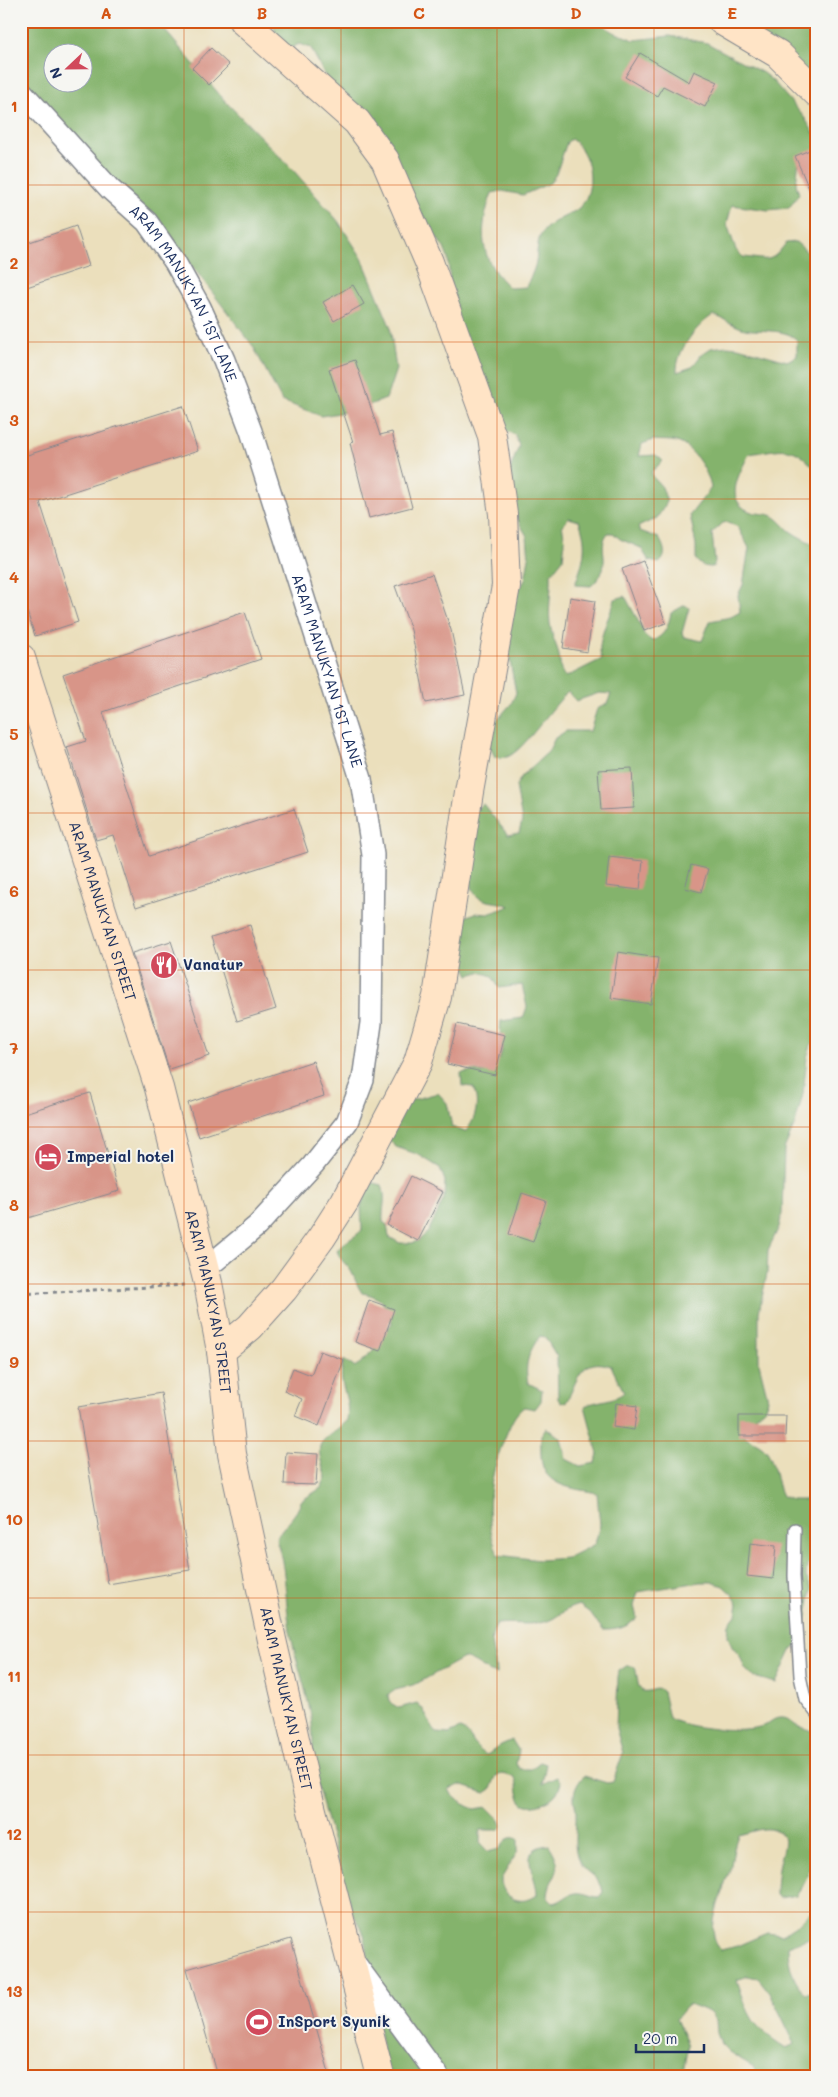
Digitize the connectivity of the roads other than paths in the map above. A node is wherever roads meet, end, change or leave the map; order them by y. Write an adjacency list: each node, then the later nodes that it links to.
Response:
1 (243, 21): 7 (street)
2 (722, 21): 4 (street)
3 (21, 91): 6 (street, ARAM MANUKYAN 1ST LANE)
4 (817, 93)
5 (21, 658): 6 (street, ARAM MANUKYAN STREET)
6 (206, 1277): 7 (street, ARAM MANUKYAN STREET)
7 (221, 1351): 10 (street, ARAM MANUKYAN STREET)
8 (795, 1528): 9 (lane)
9 (817, 1714)
10 (350, 1958): 11 (street, ARAM MANUKYAN STREET); 12 (street)
11 (380, 2076)
12 (438, 2076)

